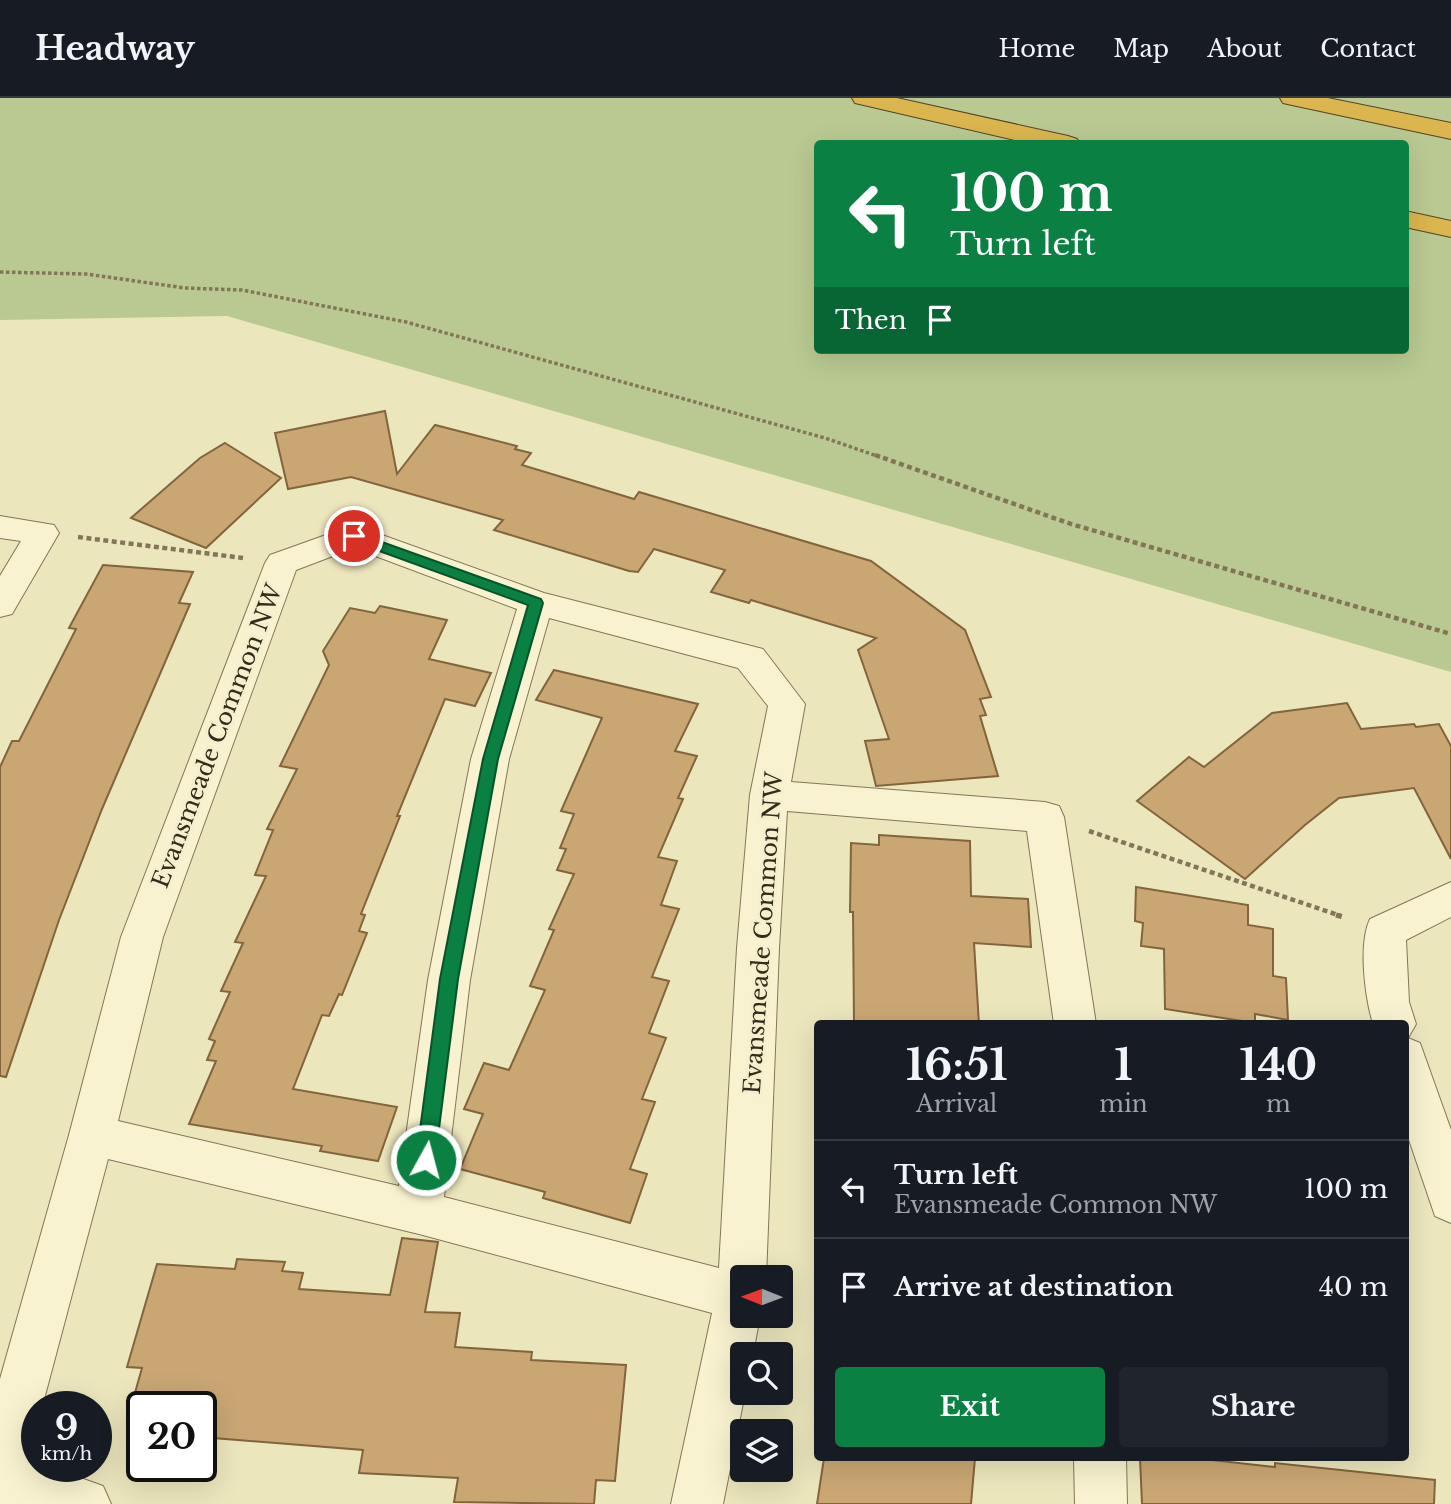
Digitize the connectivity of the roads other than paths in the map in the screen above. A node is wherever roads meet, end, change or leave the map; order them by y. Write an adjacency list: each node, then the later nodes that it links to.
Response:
1 (864, 98): 4 (highway)
2 (1292, 98): 3 (highway)
3 (1451, 131)
4 (1050, 140)
5 (1409, 220): 6 (highway)
6 (1451, 229)
7 (0, 527): 9 (street)
8 (536, 603): 10 (street, Evansmeade Common NW); 15 (street, Evansmeade Common NW); 17 (street)
9 (0, 605)
10 (769, 795): 12 (street); 18 (street, Evansmeade Common NW)
11 (1451, 898): 13 (street)
12 (1074, 1020)
13 (1394, 1020)
14 (1409, 1069): 16 (street)
15 (92, 1135): 17 (street); 22 (street, Evansmeade Common NW)
16 (1451, 1201)
17 (419, 1212): 19 (street)
18 (744, 1265)
19 (730, 1295)
20 (735, 1328): 25 (street)
21 (1100, 1461): 26 (street)
22 (0, 1469)
23 (0, 1478): 24 (street)
24 (85, 1504)
25 (697, 1504)
26 (1101, 1504)

